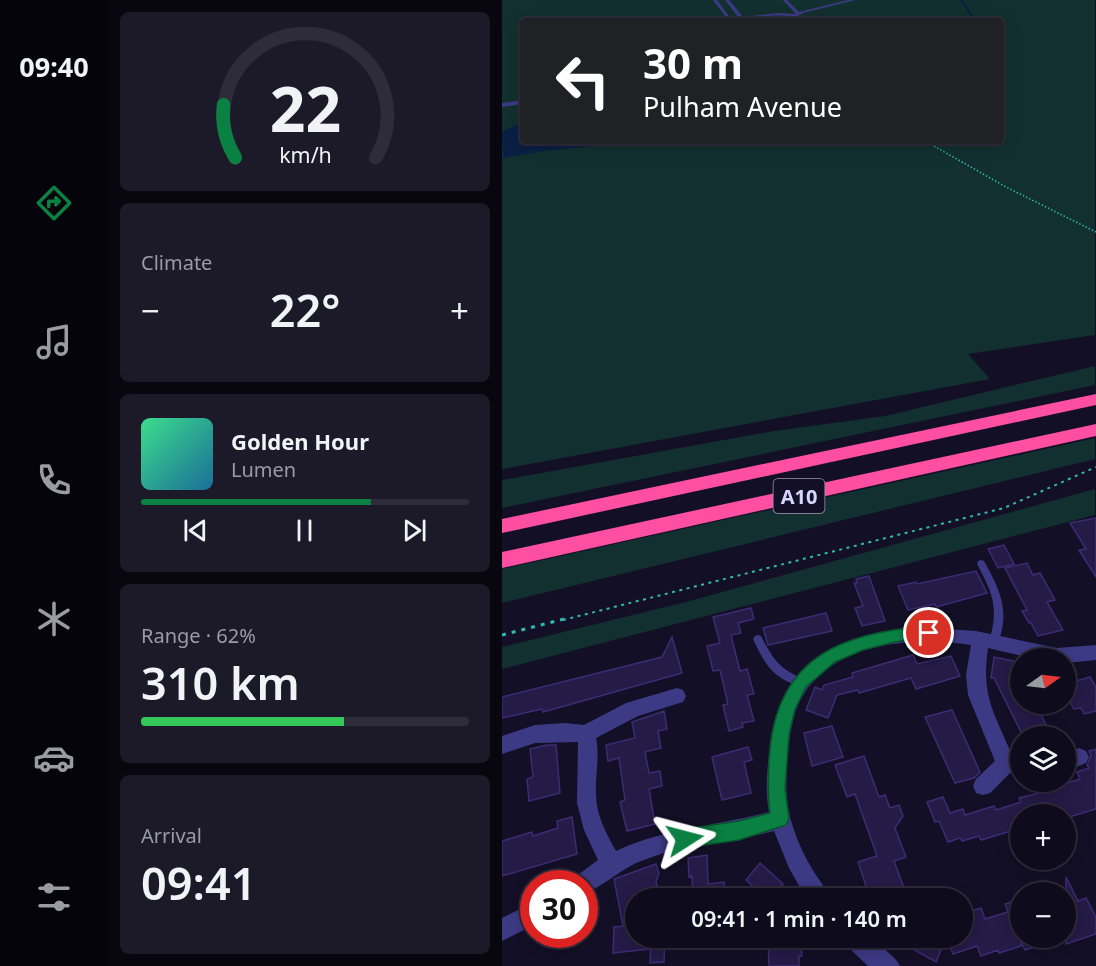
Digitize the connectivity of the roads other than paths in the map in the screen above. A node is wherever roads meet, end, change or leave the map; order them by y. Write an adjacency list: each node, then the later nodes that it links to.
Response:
1 (715, 0): 5 (lane)
2 (727, 0): 6 (lane)
3 (786, 0): 8 (lane)
4 (853, 0): 8 (lane)
5 (728, 18)
6 (741, 18)
7 (749, 18): 8 (lane)
8 (798, 18)
9 (520, 102): 10 (lane)
10 (502, 105)
11 (1096, 399): 13 (highway, A10)
12 (1096, 430): 14 (highway, A10)
13 (502, 526)
14 (502, 560)
15 (981, 564): 17 (lane)
16 (758, 639): 19 (lane)
17 (987, 641): 18 (street); 19 (street); 23 (street)
18 (1096, 652)
19 (801, 682): 26 (street)
20 (677, 696): 21 (street)
21 (586, 734): 22 (street); 27 (street)
22 (502, 745)
23 (1010, 759)
24 (1010, 767): 25 (street)
25 (983, 786)
26 (780, 819): 27 (street); 29 (street)
27 (611, 864): 28 (street)
28 (598, 873)
29 (813, 888)
30 (520, 920): 31 (street)
31 (502, 930)
32 (865, 948): 33 (street)
33 (880, 964)

